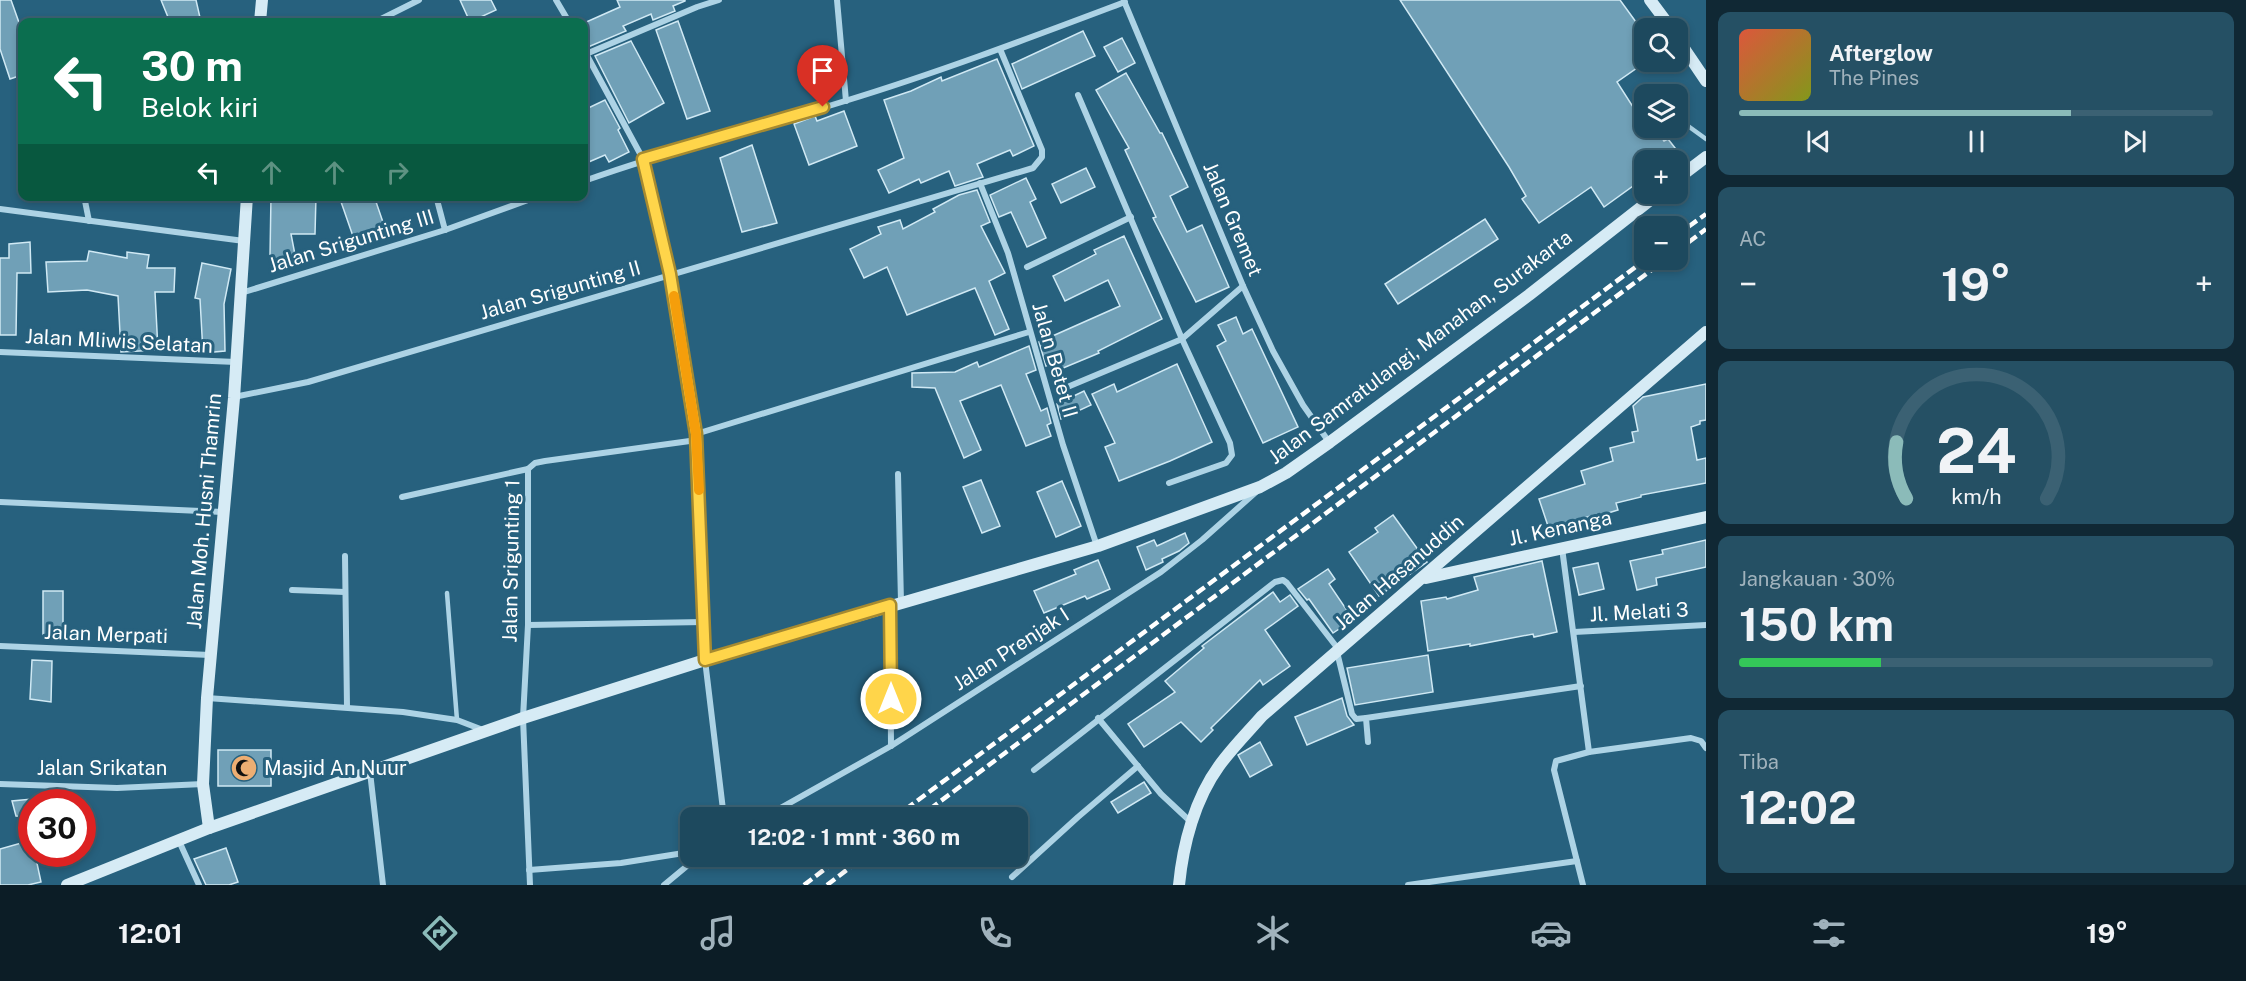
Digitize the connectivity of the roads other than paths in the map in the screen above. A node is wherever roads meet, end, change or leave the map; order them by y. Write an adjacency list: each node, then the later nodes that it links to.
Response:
1 (262, 0): 8 (main road)
2 (419, 0): 9 (street)
3 (556, 0): 10 (street)
4 (719, 0): 13 (street)
5 (837, 0): 18 (street)
6 (1650, 0): 11 (main road)
7 (1124, 1): 12 (street); 38 (street, Jalan Gremet)
8 (260, 18)
9 (389, 18)
10 (566, 18)
11 (1664, 18)
12 (1000, 49): 18 (street); 25 (street, Jalan Srigunting II)
13 (588, 51)
14 (1688, 54): 16 (main road)
15 (588, 58): 22 (street)
16 (1706, 81)
17 (1078, 94): 32 (street)
18 (846, 101): 22 (street)
19 (1688, 126): 20 (lane)
20 (1706, 139)
21 (1706, 157): 23 (main road)
22 (643, 159): 24 (street); 37 (street)
23 (1688, 171)
24 (588, 180)
25 (980, 183): 37 (street, Jalan Srigunting II); 40 (street, Jalan Betet II)
26 (85, 201): 33 (street)
27 (247, 201): 35 (main road, Jalan Moh. Husni Thamrin)
28 (437, 201): 34 (street)
29 (521, 201): 34 (street, Jalan Srigunting III)
30 (1645, 204): 48 (main road, Jalan Samratulangi, Manahan, Surakarta)
31 (0, 209): 33 (street)
32 (1131, 217): 36 (street); 42 (street)
33 (89, 221): 35 (street)
34 (445, 230): 39 (street, Jalan Srigunting III)
35 (244, 241): 39 (main road, Jalan Moh. Husni Thamrin)
36 (1027, 267)
37 (670, 274): 46 (street, Jalan Srigunting II); 47 (street)
38 (1243, 286): 42 (street); 48 (street, Jalan Gremet)
39 (241, 293): 44 (main road, Jalan Moh. Husni Thamrin)
40 (1029, 332): 47 (street, Jalan Srigunting 1); 57 (street, Jalan Betet II)
41 (1706, 332): 60 (main road, Jalan Hasanuddin)
42 (1182, 339): 45 (street); 51 (street)
43 (0, 352): 44 (street, Jalan Mliwis Selatan)
44 (236, 362): 46 (main road, Jalan Moh. Husni Thamrin)
45 (1065, 387)
46 (234, 398): 55 (main road, Jalan Moh. Husni Thamrin)
47 (697, 437): 49 (street, Jalan Srigunting 1); 65 (street)
48 (1330, 442): 52 (main road, Jalan Samratulangi, Manahan, Surakarta)
49 (528, 469): 53 (street); 66 (street, Jalan Srigunting 1)
50 (898, 474): 64 (street)
51 (1169, 483)
52 (1260, 487): 57 (main road, Jalan Samratulangi, Manahan, Surakarta); 82 (street, Jalan Prenjak I)
53 (402, 497)
54 (0, 502): 55 (street)
55 (223, 512): 71 (main road, Jalan Moh. Husni Thamrin)
56 (1706, 517): 58 (main road, Jl. Kenanga)
57 (1098, 546): 64 (main road, Jalan Samratulangi, Manahan, Surakarta)
58 (1562, 548): 60 (main road, Jl. Kenanga); 68 (street)
59 (345, 556): 62 (street)
60 (1422, 578): 70 (main road, Jalan Hasanuddin)
61 (292, 590): 62 (street)
62 (345, 592): 75 (street)
63 (447, 593): 79 (lane)
64 (896, 604): 72 (main road, Jalan Samratulangi, Manahan, Surakarta); 82 (street)
65 (704, 622): 66 (street); 72 (street)
66 (528, 625): 76 (street, Jalan Srigunting 1)
67 (1706, 625): 68 (street, Jl. Melati 3)
68 (1574, 632): 73 (street)
69 (0, 646): 71 (street, Jalan Merpati)
70 (1338, 651): 77 (street); 78 (street); 92 (main road, Jalan Hasanuddin)
71 (210, 655): 74 (main road, Jalan Moh. Husni Thamrin)
72 (705, 660): 76 (main road, Jalan Samratulangi, Manahan, Surakarta); 90 (street)
73 (1581, 686): 78 (street); 84 (street)
74 (207, 698): 75 (street); 89 (main road, Jalan Moh. Husni Thamrin)
75 (347, 707): 79 (street)
76 (523, 718): 80 (main road, Jalan Samratulangi, Manahan, Surakarta); 98 (street, Jalan Srigunting 1)
77 (1098, 718): 85 (street); 86 (street)
78 (1366, 718): 81 (street)
79 (457, 720): 80 (street)
80 (486, 732): 87 (main road, Jalan Samratulangi, Manahan, Surakarta)
81 (1368, 742)
82 (891, 746): 91 (street, Jalan Prenjak I)
83 (1706, 748): 84 (street)
84 (1589, 752): 96 (street)
85 (1138, 766): 92 (street); 99 (street)
86 (1034, 770)
87 (370, 772): 93 (main road, Jalan Samratulangi, Manahan, Surakarta); 103 (street)
88 (0, 784): 89 (street, Jalan Srikatan)
89 (204, 784): 93 (main road, Jalan Moh. Husni Thamrin)
90 (723, 807)
91 (783, 807)
92 (1192, 823): 106 (main road, Jalan Hasanuddin)
93 (210, 828): 94 (main road, Jalan Samratulangi, Manahan, Surakarta)
94 (179, 841): 100 (main road, Jalan Samratulangi, Manahan, Surakarta); 102 (street)
95 (680, 854): 98 (street)
96 (1577, 861): 107 (street); 108 (street)
97 (686, 867): 105 (street)
98 (529, 870): 104 (street, Jalan Srigunting 1)
99 (1012, 877)
100 (87, 881): 101 (main road, Jalan Samratulangi, Manahan, Surakarta)
101 (67, 885)
102 (199, 885)
103 (383, 885)
104 (530, 885)
105 (664, 885)
106 (1179, 885)
107 (1408, 885)
108 (1583, 885)

